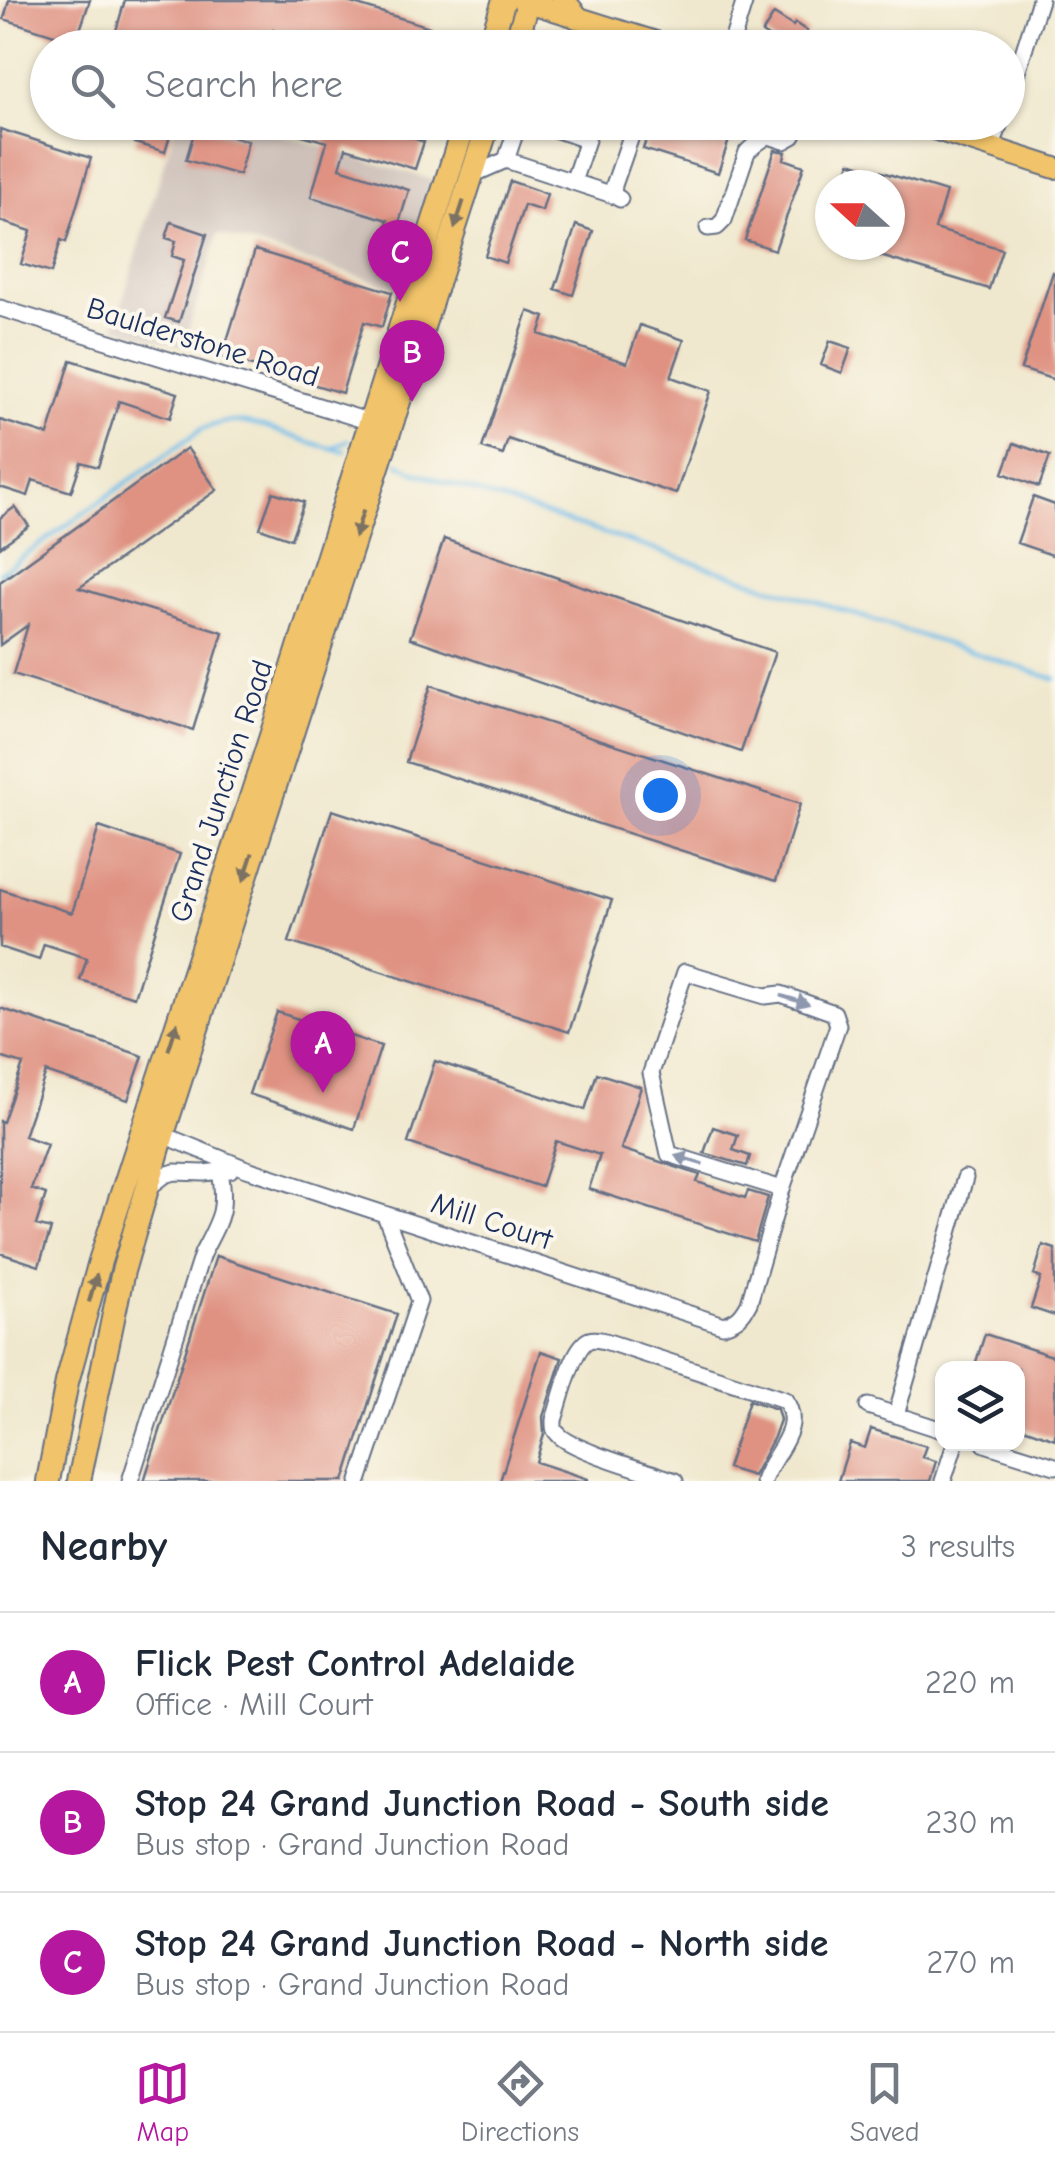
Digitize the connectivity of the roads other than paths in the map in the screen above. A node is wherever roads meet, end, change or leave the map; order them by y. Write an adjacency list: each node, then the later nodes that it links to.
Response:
1 (504, 0): 6 (highway)
2 (745, 0): 9 (street)
3 (1040, 0): 10 (street)
4 (526, 1): 5 (main road); 7 (highway)
5 (570, 8): 8 (main road)
6 (495, 30)
7 (519, 30)
8 (618, 30)
9 (736, 30)
10 (1025, 47)
11 (460, 140): 26 (highway, Grand Junction Road)
12 (483, 140): 22 (highway, Grand Junction Road)
13 (513, 140): 20 (street)
14 (586, 140): 23 (street)
15 (628, 140): 23 (street)
16 (762, 140): 24 (street)
17 (967, 140): 19 (main road)
18 (994, 140): 19 (street)
19 (992, 148): 21 (main road)
20 (506, 160): 22 (street); 23 (street)
21 (1055, 168)
22 (472, 175): 26 (highway, Grand Junction Road, one-way to 26)
23 (573, 182)
24 (708, 228)
25 (0, 308): 26 (street, Baulderstone Road)
26 (380, 426): 27 (highway, Grand Junction Road)
27 (153, 1131): 28 (street, Mill Court); 32 (highway, Grand Junction Road); 34 (highway, Grand Junction Road, one-way to 27)
28 (244, 1168): 29 (street, Mill Court); 33 (street, Mill Court)
29 (220, 1171): 32 (street, Mill Court); 44 (street)
30 (965, 1178): 36 (street)
31 (782, 1189): 31 (street, one-way to 31); 33 (street, Mill Court)
32 (146, 1190): 43 (highway, Grand Junction Road)
33 (384, 1215): 45 (street)
34 (66, 1382): 41 (highway); 42 (highway, Grand Junction Road)
35 (868, 1406): 36 (street)
36 (896, 1415): 37 (street)
37 (935, 1428)
38 (953, 1451): 48 (street)
39 (1007, 1451): 40 (street)
40 (1055, 1466)
41 (30, 1481)
42 (48, 1481)
43 (81, 1481)
44 (130, 1481)
45 (359, 1481)
46 (674, 1481): 47 (street)
47 (763, 1481)
48 (943, 1481)

